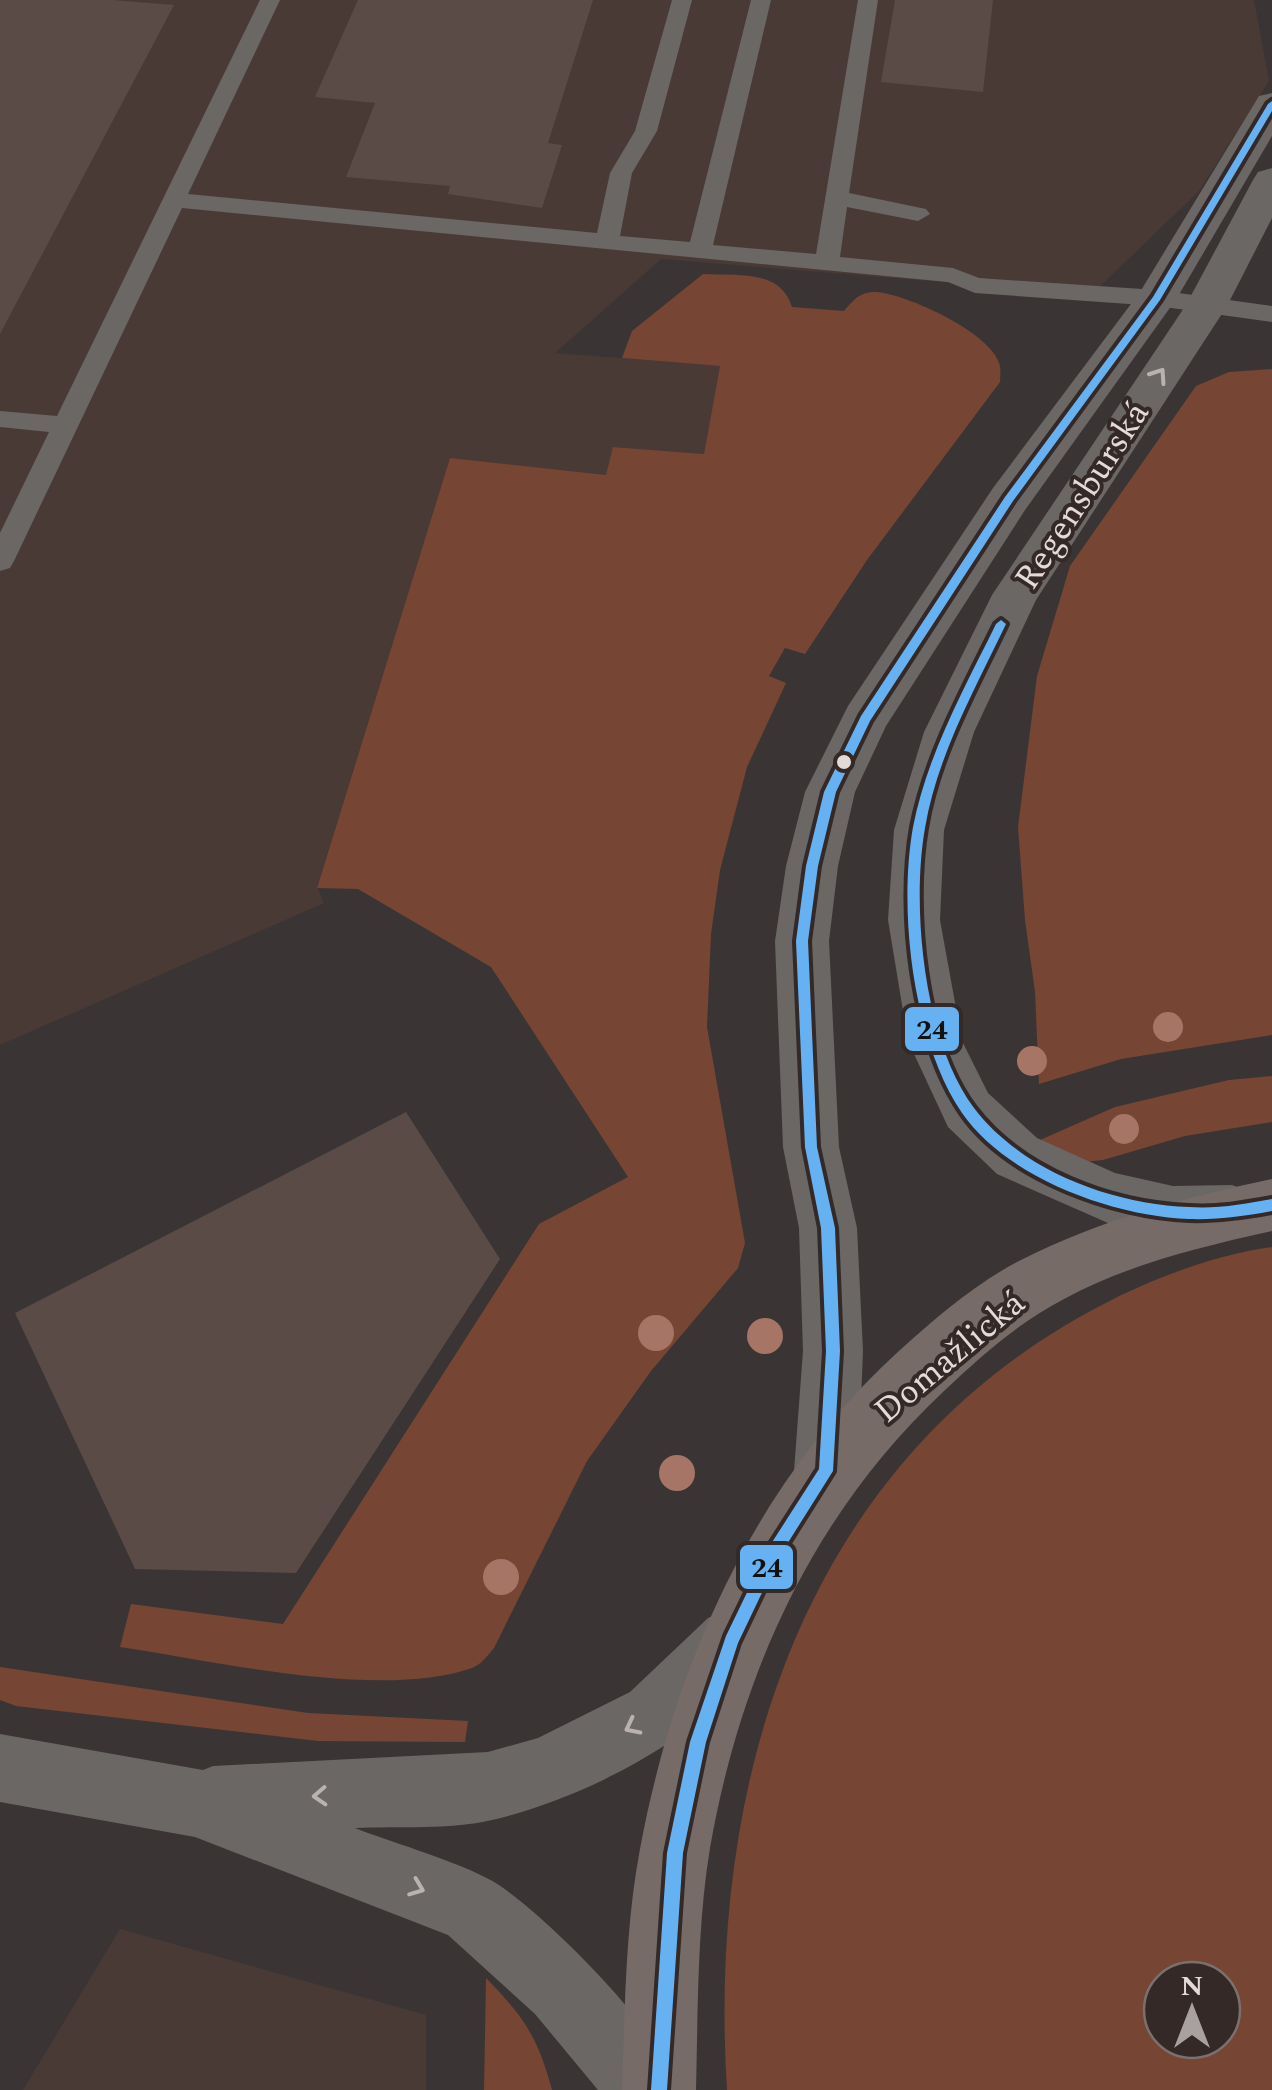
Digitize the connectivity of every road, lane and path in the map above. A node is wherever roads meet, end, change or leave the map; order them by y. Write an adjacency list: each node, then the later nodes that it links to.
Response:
1 (270, 0): 8 (lane)
2 (682, 0): 10 (lane)
3 (761, 0): 11 (lane)
4 (868, 0): 7 (lane)
5 (1272, 104): 13 (main road, Regensburská)
6 (1272, 180): 13 (main road, Regensburská)
7 (837, 198): 9 (lane); 12 (lane)
8 (174, 200): 10 (lane); 16 (lane)
9 (918, 214)
10 (607, 240): 11 (lane)
11 (700, 249): 12 (lane)
12 (827, 262): 13 (lane)
13 (1182, 302): 14 (lane); 18 (main road, Regensburská, one-way to 13); 19 (main road, Regensburská)
14 (1272, 314)
15 (0, 418): 16 (lane)
16 (65, 426): 17 (lane)
17 (0, 561)
18 (1259, 1208): 19 (main road, Domažlická)
19 (826, 1472): 20 (main road, Domažlická)
20 (731, 1641): 22 (main road, Domažlická, one-way to 22); 24 (main road, Domažlická)
21 (0, 1768): 22 (main road, Domažlická)
22 (195, 1802): 23 (main road, Domažlická, one-way to 23)
23 (646, 2090)
24 (659, 2090)

